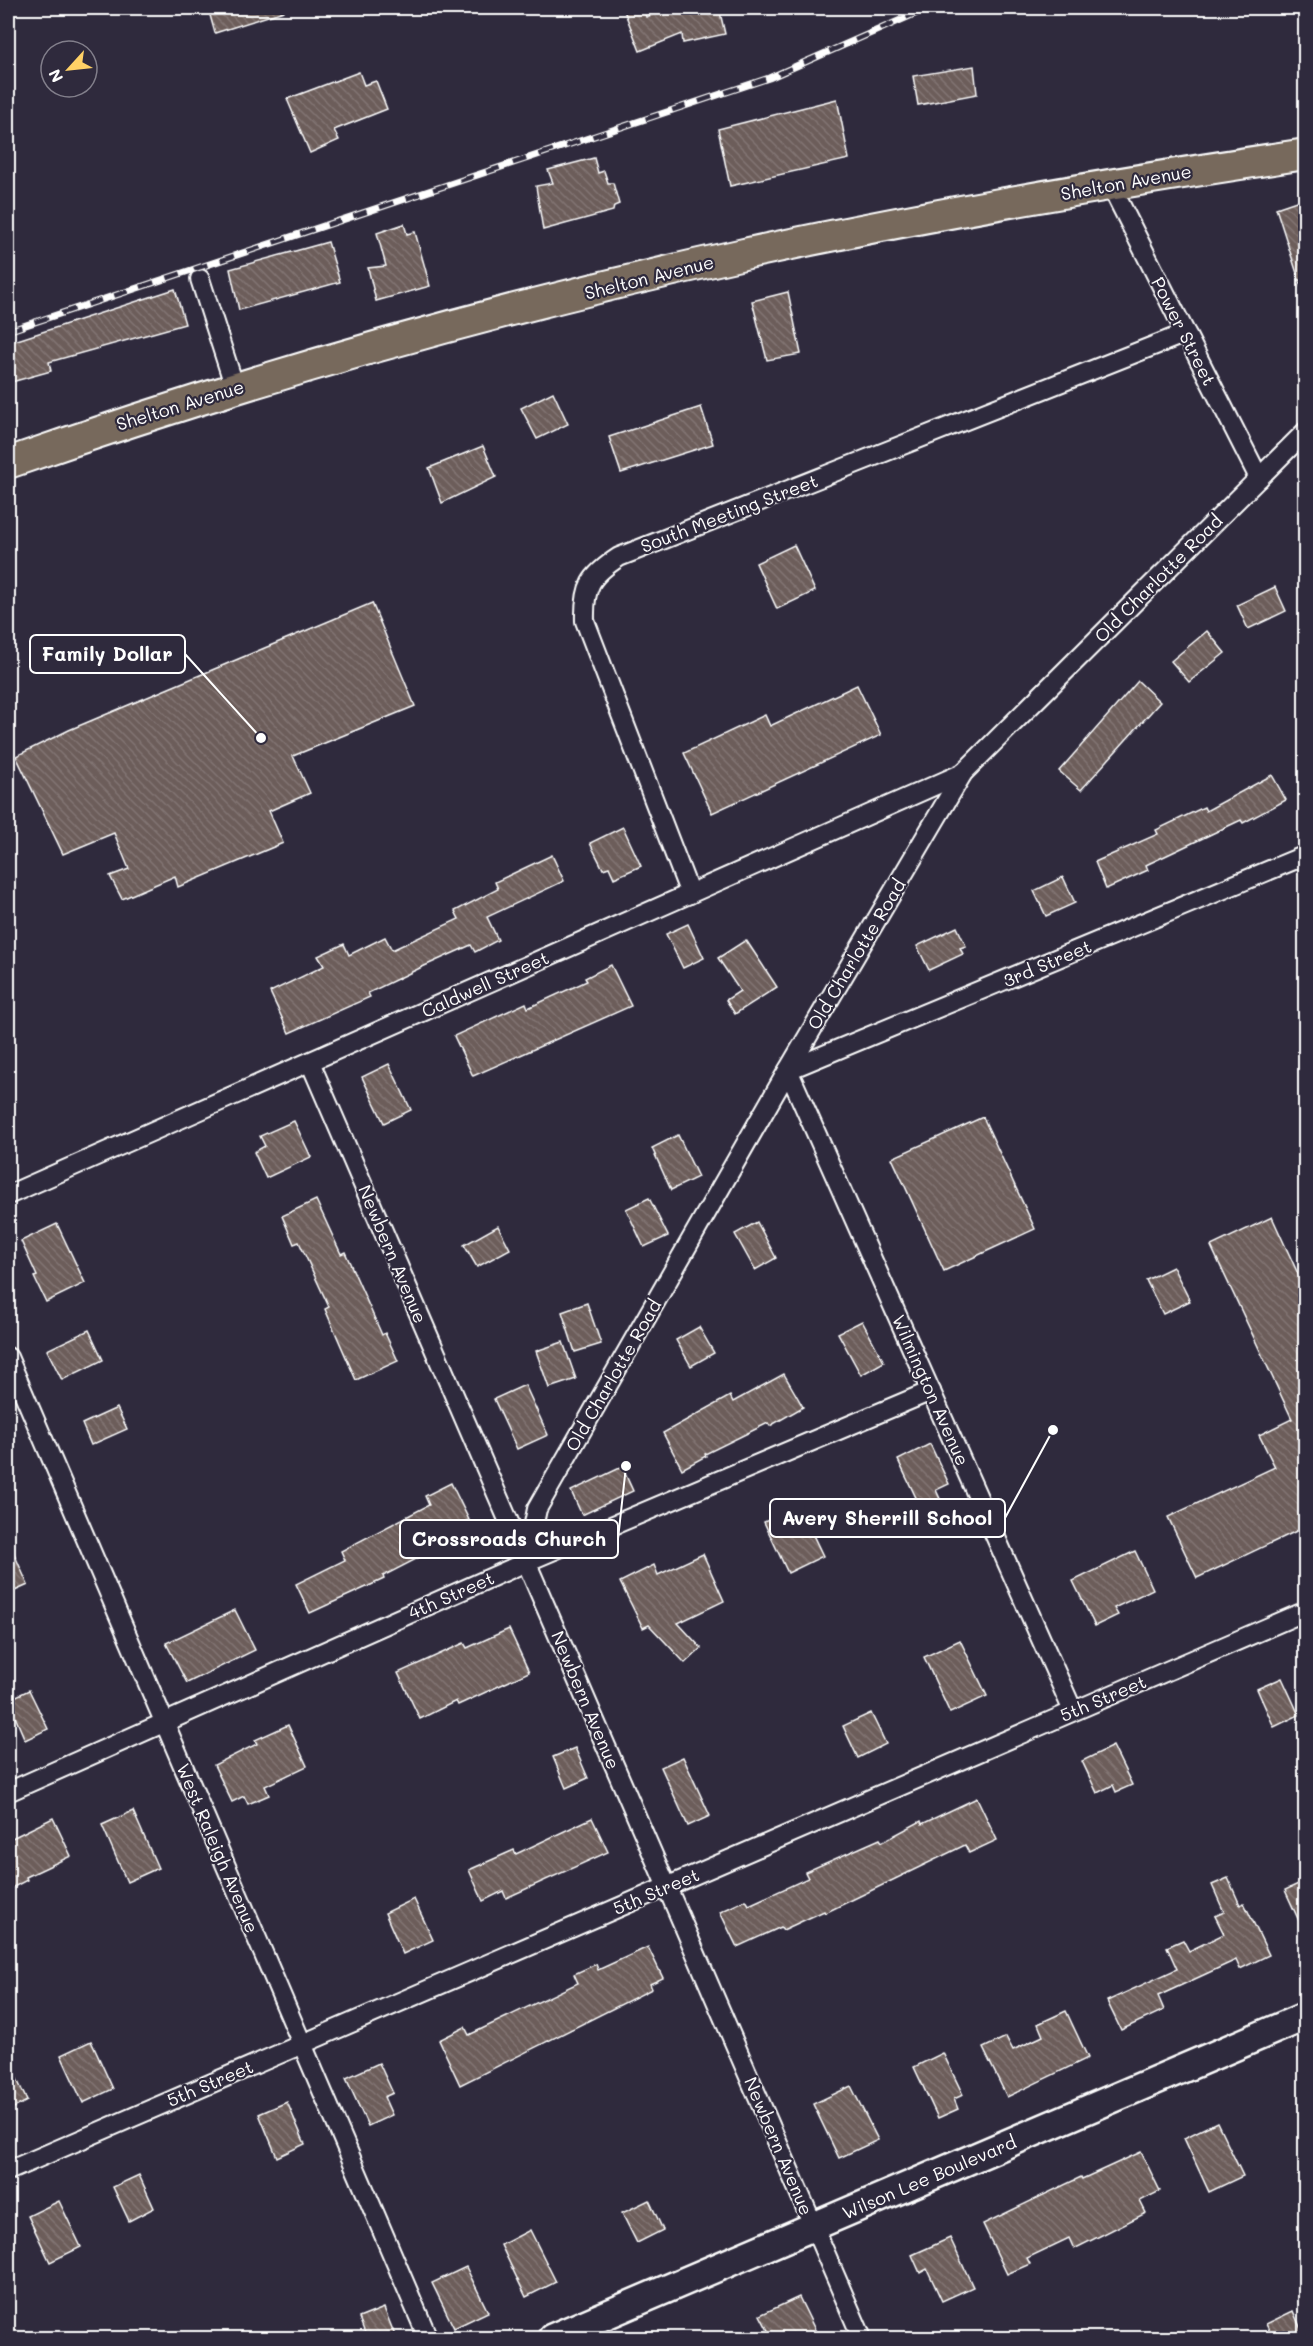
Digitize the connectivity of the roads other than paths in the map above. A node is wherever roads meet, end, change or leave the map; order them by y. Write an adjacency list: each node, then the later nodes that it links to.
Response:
1 (1305, 154): 2 (main road, Shelton Avenue)
2 (1110, 184): 4 (street, Power Street); 5 (main road, Shelton Avenue)
3 (200, 279): 5 (street)
4 (1186, 333): 8 (street, Power Street); 11 (street, South Meeting Street)
5 (235, 388): 7 (main road, Shelton Avenue)
6 (1305, 431): 8 (street, Old Charlotte Road)
7 (8, 463)
8 (1259, 478): 9 (street, Old Charlotte Road)
9 (963, 773): 11 (street, Caldwell Street); 13 (street, Old Charlotte Road)
10 (1305, 855): 13 (street, 3rd Street)
11 (690, 894): 12 (street, Caldwell Street)
12 (310, 1062): 14 (street, Caldwell Street); 17 (street, Newbern Avenue)
13 (788, 1070): 16 (street, Wilmington Avenue); 17 (street, Old Charlotte Road)
14 (8, 1195)
15 (8, 1357): 20 (street, West Raleigh Avenue)
16 (932, 1391): 17 (street, 4th Street); 19 (street, Wilmington Avenue)
17 (526, 1562): 20 (street, 4th Street); 22 (street, Newbern Avenue)
18 (1305, 1611): 19 (street, 5th Street)
19 (1073, 1711): 22 (street, 5th Street)
20 (165, 1723): 21 (street, 4th Street); 24 (street, West Raleigh Avenue)
21 (8, 1792)
22 (667, 1887): 24 (street, 5th Street); 26 (street, Newbern Avenue)
23 (1305, 2016): 26 (street, Wilson Lee Boulevard)
24 (302, 2044): 25 (street, 5th Street); 27 (street, West Raleigh Avenue)
25 (8, 2171)
26 (814, 2226): 28 (street, Wilson Lee Boulevard); 29 (street, Newbern Avenue)
27 (428, 2338)
28 (552, 2338)
29 (862, 2338)

